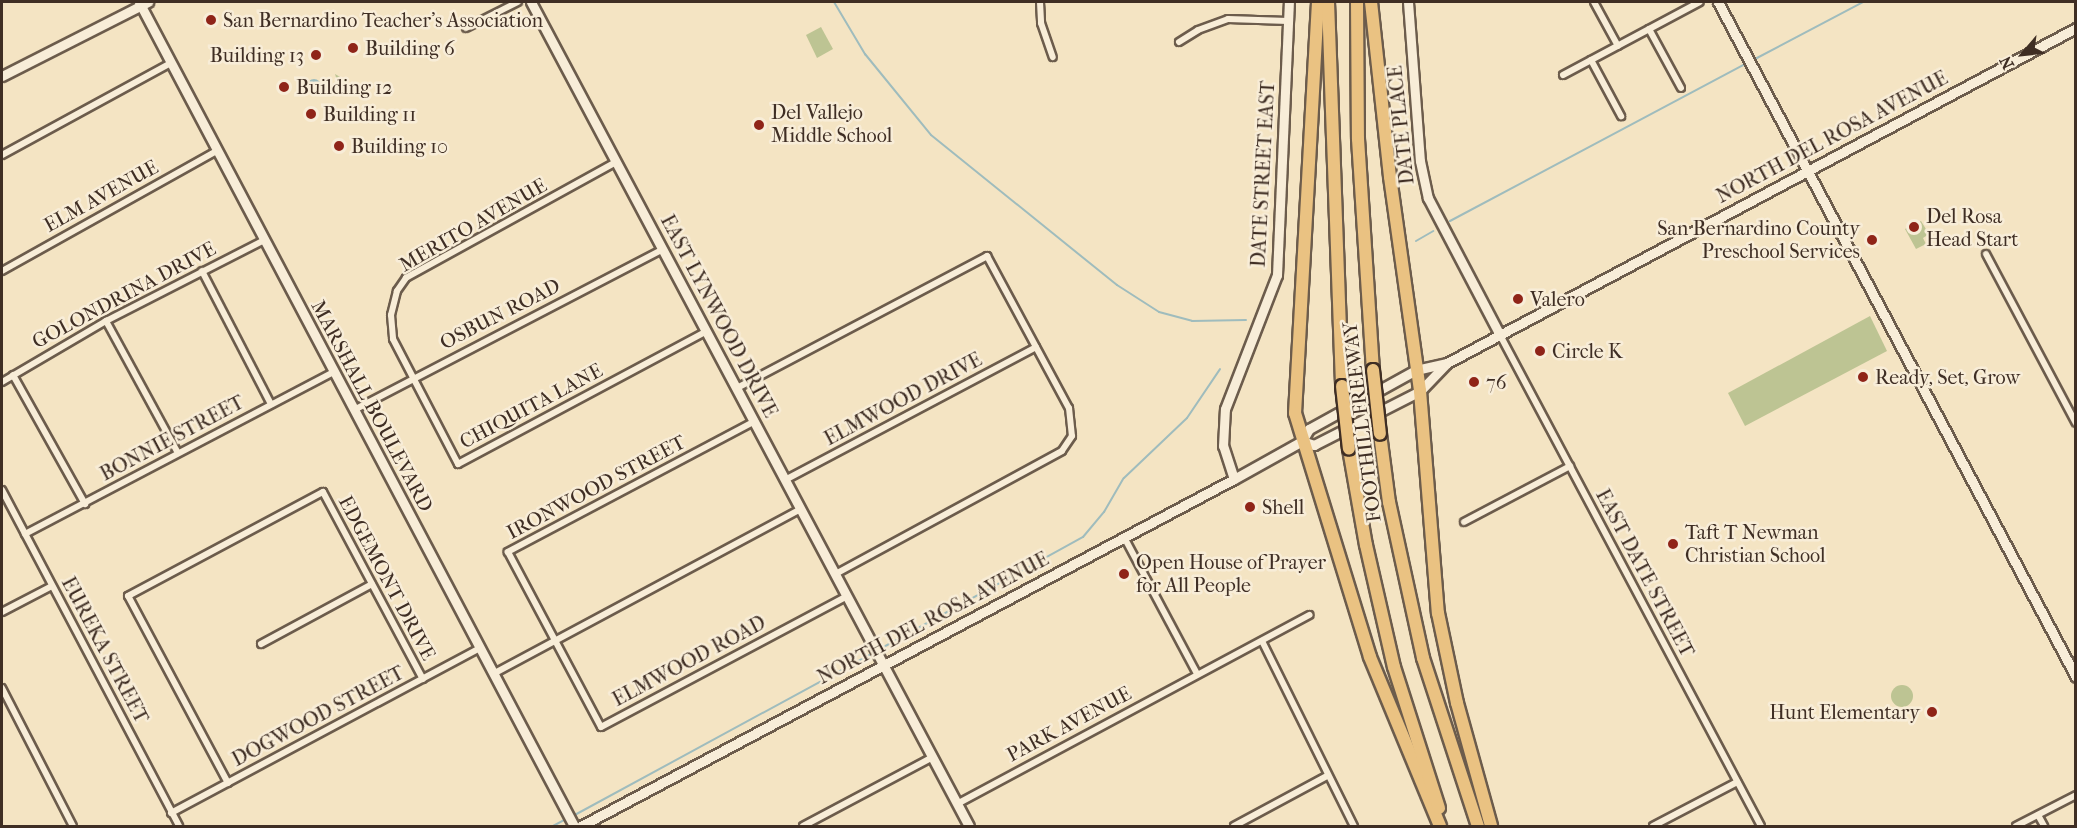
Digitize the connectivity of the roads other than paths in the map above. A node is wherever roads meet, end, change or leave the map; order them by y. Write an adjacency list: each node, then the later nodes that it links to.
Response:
1 (518, 2): 15 (street)
2 (531, 2): 29 (street, EAST LYNWOOD DRIVE)
3 (1040, 2): 20 (street)
4 (1289, 2): 14 (street, DATE STREET EAST)
5 (1318, 2): 52 (highway)
6 (1328, 2): 96 (highway, FOOTHILL FREEWAY, bridge)
7 (1357, 2): 97 (highway, FOOTHILL FREEWAY, bridge)
8 (1371, 2): 41 (highway)
9 (1408, 2): 38 (street, DATE PLACE)
10 (1594, 2): 19 (street)
11 (1700, 2): 17 (street)
12 (1718, 2): 30 (street)
13 (142, 3): 22 (street, MARSHALL BOULEVARD); 23 (street)
14 (1288, 21): 18 (street); 55 (street, DATE STREET EAST)
15 (466, 28)
16 (2076, 28): 30 (street, NORTH DEL ROSA AVENUE)
17 (1649, 29): 19 (street); 25 (street)
18 (1179, 42)
19 (1618, 46): 21 (street)
20 (1053, 57)
21 (1591, 60): 24 (street); 26 (street)
22 (171, 63): 27 (street, MARSHALL BOULEVARD); 28 (street)
23 (2, 75)
24 (1563, 75)
25 (1681, 88)
26 (1621, 116)
27 (218, 151): 31 (street, MARSHALL BOULEVARD); 34 (street, ELM AVENUE)
28 (2, 155)
29 (616, 162): 32 (street, EAST LYNWOOD DRIVE); 44 (street, MERITO AVENUE)
30 (1809, 171): 38 (street, NORTH DEL ROSA AVENUE); 76 (street)
31 (264, 240): 35 (street, GOLONDRINA DRIVE); 42 (street, MARSHALL BOULEVARD)
32 (663, 249): 37 (street, EAST LYNWOOD DRIVE); 44 (street, OSBUN ROAD)
33 (1986, 254): 51 (street)
34 (2, 271)
35 (202, 271): 36 (street, GOLONDRINA DRIVE); 48 (street)
36 (106, 321): 43 (street, GOLONDRINA DRIVE); 53 (street)
37 (707, 331): 44 (street, CHIQUITA LANE); 46 (street, EAST LYNWOOD DRIVE)
38 (1500, 335): 40 (street, NORTH DEL ROSA AVENUE); 54 (street, EAST DATE STREET)
39 (1036, 347): 46 (street); 56 (street, ELMWOOD DRIVE); 63 (street)
40 (1447, 363): 41 (street, NORTH DEL ROSA AVENUE); 47 (street, NORTH DEL ROSA AVENUE)
41 (1416, 370): 47 (highway); 52 (street, NORTH DEL ROSA AVENUE)
42 (334, 372): 48 (street, BONNIE STREET); 49 (street, MARSHALL BOULEVARD)
43 (13, 375): 45 (street, GOLONDRINA DRIVE); 58 (street)
44 (412, 378): 49 (street, OSBUN ROAD)
45 (2, 382)
46 (737, 388): 50 (street, EAST LYNWOOD DRIVE)
47 (1420, 391): 52 (street, NORTH DEL ROSA AVENUE); 98 (highway)
48 (271, 404): 53 (street, BONNIE STREET)
49 (354, 410): 72 (street, MARSHALL BOULEVARD)
50 (755, 421): 56 (street, EAST LYNWOOD DRIVE); 69 (street, IRONWOOD STREET)
51 (2076, 423)
52 (1302, 441): 55 (street, NORTH DEL ROSA AVENUE); 95 (highway)
53 (178, 453): 58 (street, BONNIE STREET)
54 (1570, 466): 60 (street); 81 (street, EAST DATE STREET)
55 (1234, 479): 62 (street, NORTH DEL ROSA AVENUE)
56 (785, 480): 59 (street, EAST LYNWOOD DRIVE)
57 (3, 494): 61 (street, EUREKA STREET)
58 (85, 504): 61 (street, BONNIE STREET)
59 (801, 509): 63 (street, EAST LYNWOOD DRIVE); 69 (street)
60 (1464, 522)
61 (25, 534): 65 (street, EUREKA STREET)
62 (1124, 537): 73 (street, NORTH DEL ROSA AVENUE); 75 (street)
63 (836, 574): 66 (street, EAST LYNWOOD DRIVE)
64 (372, 584): 71 (street); 77 (street, EDGEMONT DRIVE); 82 (street, EDGEMONT DRIVE)
65 (52, 586): 67 (street); 85 (street, EUREKA STREET)
66 (847, 596): 69 (street, ELMWOOD ROAD); 73 (street, EAST LYNWOOD DRIVE)
67 (2, 612)
68 (1310, 615): 70 (street, PARK AVENUE)
69 (556, 640): 74 (street)
70 (1262, 641): 75 (street, PARK AVENUE); 80 (street)
71 (261, 644)
72 (480, 648): 74 (street, MARSHALL BOULEVARD); 77 (street, DOGWOOD STREET)
73 (884, 665): 79 (street, EAST LYNWOOD DRIVE); 90 (street, NORTH DEL ROSA AVENUE)
74 (493, 674): 87 (street, MARSHALL BOULEVARD)
75 (1197, 674): 84 (street, PARK AVENUE)
76 (2076, 677)
77 (423, 679): 82 (street, DOGWOOD STREET)
78 (2, 688): 88 (street)
79 (933, 758): 84 (street, EAST LYNWOOD DRIVE); 91 (street)
80 (1327, 776): 93 (street); 94 (street)
81 (1737, 782): 99 (street); 100 (street, EAST DATE STREET)
82 (228, 783): 85 (street, DOGWOOD STREET)
83 (2076, 795): 86 (street)
84 (957, 804): 92 (street, EAST LYNWOOD DRIVE)
85 (171, 813): 89 (street, EUREKA STREET)
86 (2038, 815): 101 (street); 102 (street)
87 (570, 820)
88 (73, 826)
89 (179, 826)
90 (581, 826)
91 (803, 826)
92 (969, 826)
93 (1234, 826)
94 (1354, 826)
95 (1440, 826)
96 (1446, 826)
97 (1478, 826)
98 (1491, 826)
99 (1653, 826)
100 (1761, 826)
101 (2016, 826)
102 (2044, 826)

